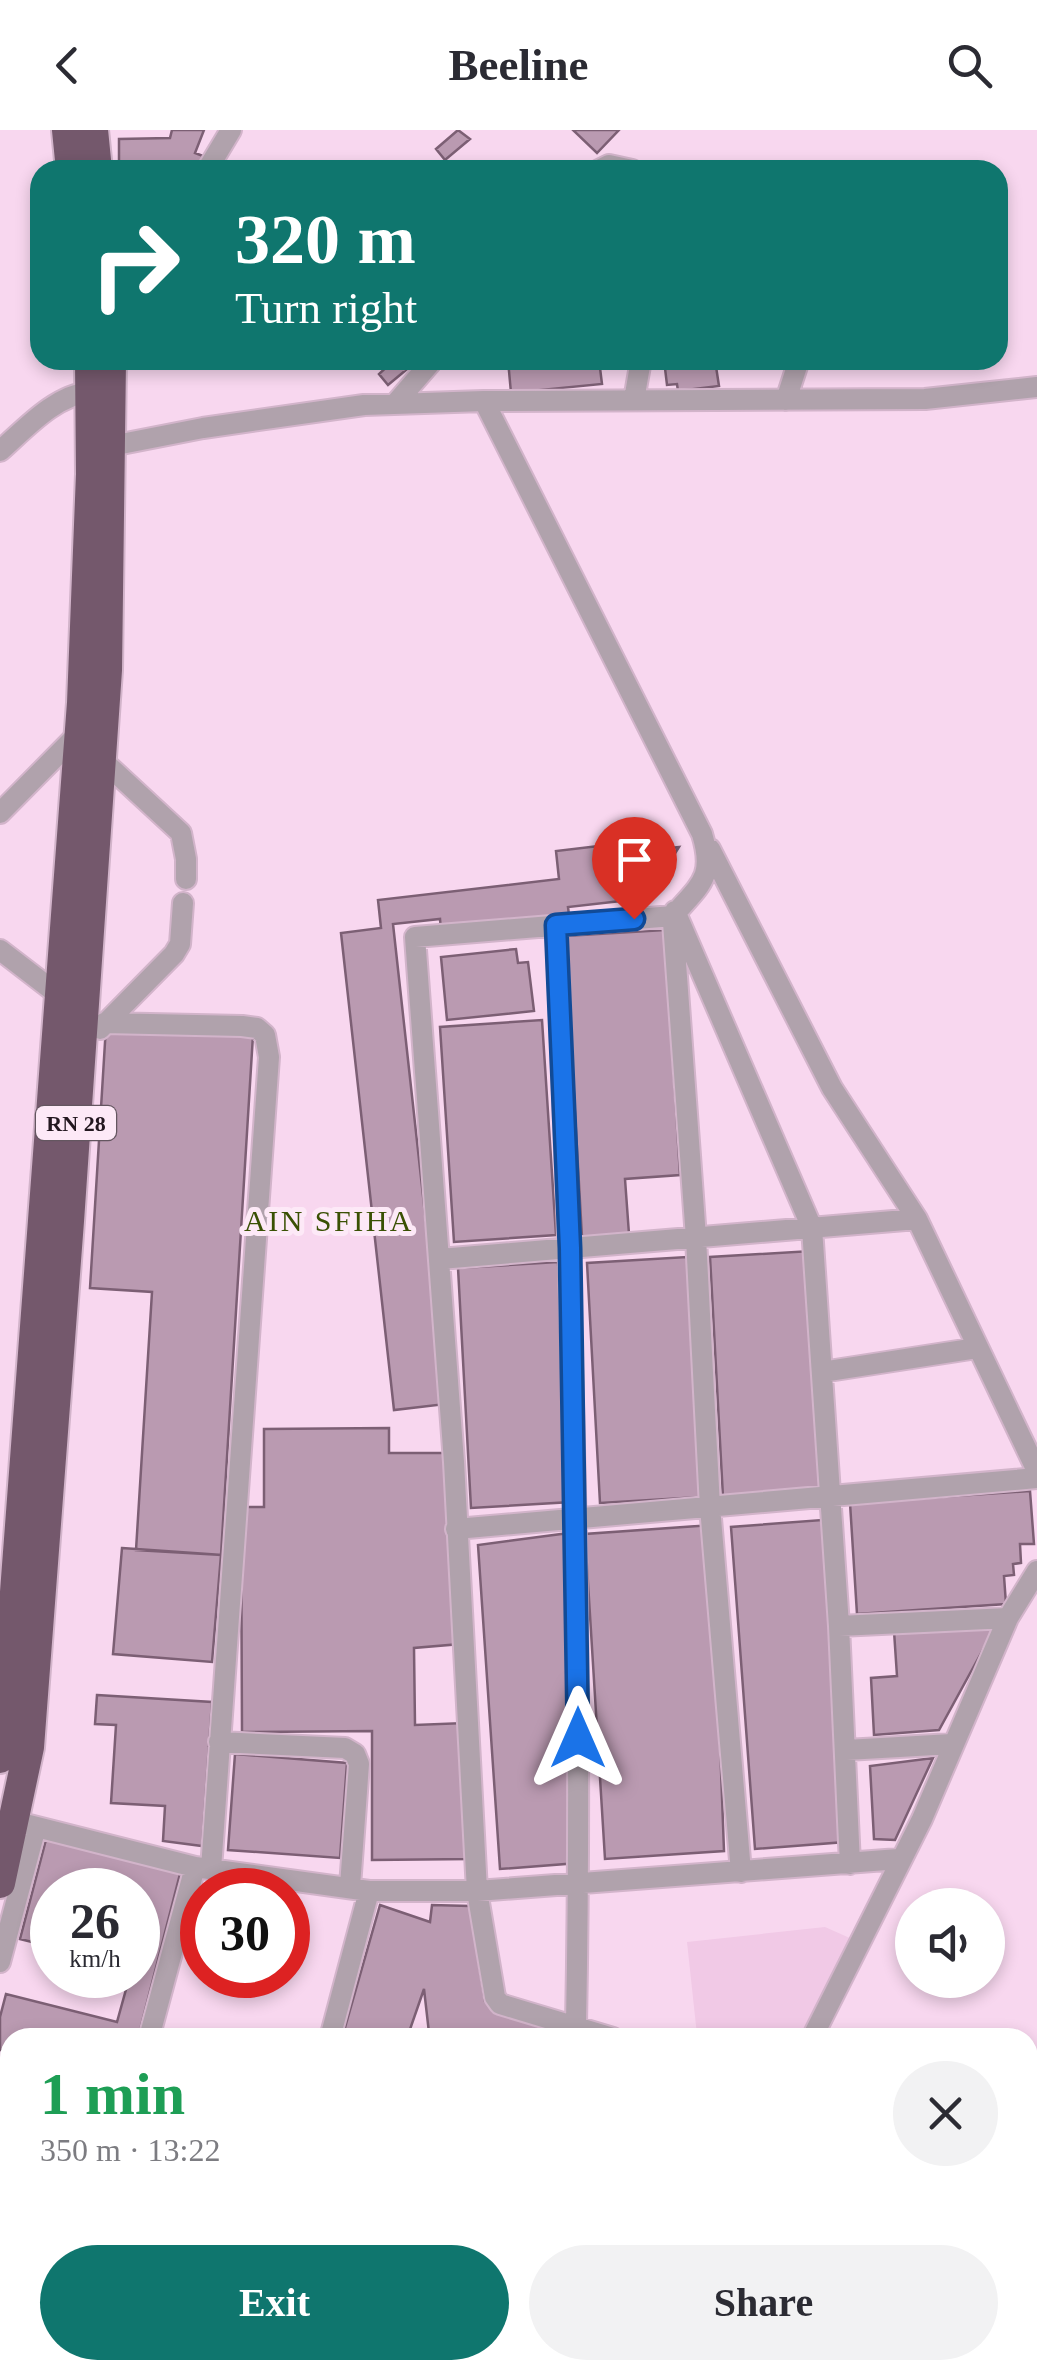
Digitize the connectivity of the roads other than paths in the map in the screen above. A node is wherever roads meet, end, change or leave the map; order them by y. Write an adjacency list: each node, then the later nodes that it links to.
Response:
1 (67, 130): 4 (highway)
2 (92, 130): 5 (highway)
3 (231, 130): 6 (street)
4 (70, 160)
5 (95, 160)
6 (213, 160)
7 (90, 370): 13 (highway, RN 28)
8 (111, 370): 18 (highway, RN 28)
9 (424, 370): 17 (street)
10 (639, 370): 14 (street)
11 (796, 370): 15 (street)
12 (1037, 386): 15 (street)
13 (90, 392): 19 (street); 20 (highway, RN 28)
14 (634, 400): 15 (street); 16 (street)
15 (786, 400)
16 (484, 401): 17 (street); 23 (street)
17 (395, 404): 18 (street)
18 (111, 446): 21 (highway, RN 28)
19 (0, 451)
20 (80, 733): 22 (street); 29 (highway, RN 28)
21 (101, 759): 24 (street); 31 (highway, RN 28)
22 (0, 813)
23 (702, 834): 26 (street); 32 (street)
24 (186, 879)
25 (183, 903): 30 (street)
26 (674, 914): 27 (street); 33 (street); 34 (street)
27 (556, 925): 35 (street); 36 (street)
28 (0, 950): 29 (street)
29 (60, 996): 50 (highway, RN 28)
30 (104, 1023): 31 (street); 47 (street)
31 (80, 1057): 51 (highway, RN 28)
32 (918, 1219): 33 (street); 37 (street)
33 (812, 1228): 34 (street); 38 (street)
34 (696, 1238): 35 (street); 41 (street)
35 (570, 1248): 36 (street); 42 (street)
36 (440, 1259): 43 (street)
37 (977, 1348): 38 (street); 39 (street)
38 (822, 1372): 40 (street)
39 (1037, 1474): 40 (street)
40 (831, 1496): 41 (street); 46 (street)
41 (710, 1508): 42 (street); 55 (street)
42 (577, 1518): 43 (street); 58 (street)
43 (456, 1529): 60 (street)
44 (1037, 1571): 45 (street)
45 (1008, 1618): 46 (street); 48 (street)
46 (839, 1626): 49 (street)
47 (219, 1742): 54 (street); 59 (street)
48 (952, 1744): 49 (street); 52 (street)
49 (846, 1750): 53 (street)
50 (0, 1758)
51 (24, 1824): 54 (street); 57 (highway, RN 28); 62 (street)
52 (899, 1859): 53 (street); 67 (street)
53 (850, 1864): 55 (street)
54 (203, 1868)
55 (741, 1872): 58 (street)
56 (310, 1882): 59 (street)
57 (0, 1883)
58 (578, 1885): 60 (street); 63 (street)
59 (360, 1889): 60 (street); 65 (street)
60 (476, 1891): 63 (street)
61 (180, 1939): 64 (street)
62 (0, 1962)
63 (576, 2026): 66 (street)
64 (151, 2028)
65 (332, 2028)
66 (582, 2028)
67 (817, 2028)

